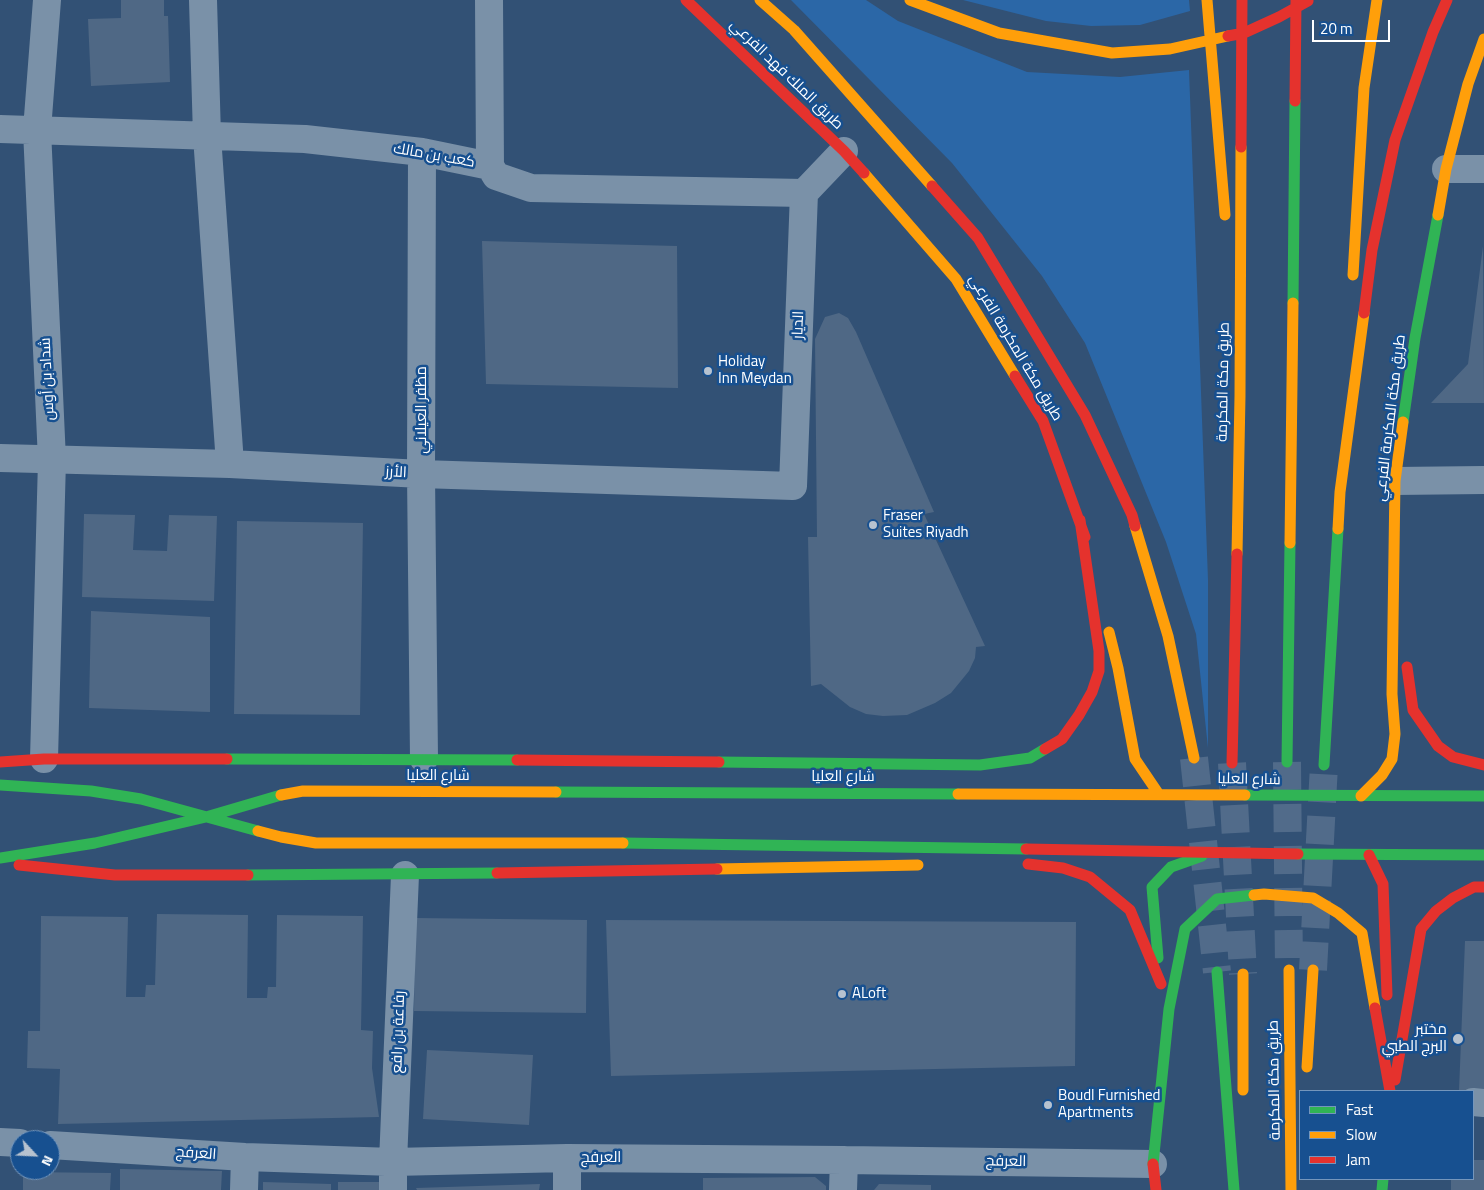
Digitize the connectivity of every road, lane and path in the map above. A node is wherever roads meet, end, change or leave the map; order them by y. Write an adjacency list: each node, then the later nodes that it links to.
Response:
1 (46, 0): 15 (street, شداد بن أوس)
2 (203, 0): 16 (street)
3 (489, 0): 19 (street)
4 (686, 0): 17 (main road, طريق الملك فهد الفرعي)
5 (760, 0): 38 (main road)
6 (910, 0): 10 (main road)
7 (1207, 0): 23 (main road)
8 (1242, 0): 27 (main road, طريق مكة المكرمة)
9 (1296, 0): 42 (main road)
10 (1310, 0)
11 (1378, 0): 25 (main road)
12 (1447, 0): 35 (main road)
13 (1484, 39): 20 (main road, طريق مكة المكرمة الفرعي)
14 (0, 129): 15 (street, كعب بن مالك)
15 (37, 130): 16 (street, كعب بن مالك); 29 (street, شداد بن أوس)
16 (207, 136): 18 (street, كعب بن مالك); 30 (street)
17 (844, 151): 22 (street); 36 (main road, طريق مكة المكرمة الفرعي)
18 (422, 152): 19 (street, كعب بن مالك); 31 (street, مظفر العيلاني)
19 (490, 166): 22 (street, كعب بن مالك)
20 (1446, 169): 21 (street); 33 (main road, طريق مكة المكرمة الفرعي)
21 (1484, 169)
22 (804, 193): 34 (street, الديار)
23 (1226, 228)
24 (1229, 267): 27 (main road)
25 (1352, 285)
26 (1349, 344): 35 (main road)
27 (1240, 396): 43 (main road, طريق مكة المكرمة)
28 (0, 458): 29 (street, الأرز)
29 (52, 460): 30 (street, الأرز); 39 (street, شداد بن أوس)
30 (230, 464): 31 (street, الأرز)
31 (421, 474): 34 (street, الأرز); 40 (street, مظفر العيلاني)
32 (1484, 480): 33 (street)
33 (1395, 481): 37 (main road, طريق مكة المكرمة الفرعي)
34 (793, 486)
35 (1340, 492): 44 (main road)
36 (1080, 520): 40 (main road); 47 (main road, طريق مكة المكرمة الفرعي)
37 (1394, 572): 45 (main road); 48 (main road, طريق مكة المكرمة الفرعي)
38 (1194, 758)
39 (44, 759): 40 (main road); 41 (main road)
40 (424, 759)
41 (0, 762)
42 (1288, 762)
43 (1232, 763)
44 (1324, 765)
45 (1484, 765)
46 (0, 785): 50 (main road, شارع العليا)
47 (1158, 793): 48 (main road, شارع العليا); 50 (main road, شارع العليا)
48 (1361, 796): 49 (main road, شارع العليا)
49 (1484, 796)
50 (206, 817): 51 (main road, شارع العليا); 54 (main road, شارع العليا)
51 (1215, 851): 53 (main road, شارع العليا); 64 (main road)
52 (1484, 854): 53 (main road, شارع العليا)
53 (1369, 855): 66 (main road)
54 (0, 858)
55 (0, 864): 58 (main road)
56 (1021, 864): 64 (main road)
57 (926, 865): 58 (main road)
58 (406, 875): 75 (street, رفاعة بن رافع)
59 (1484, 887): 67 (main road)
60 (1289, 970): 83 (main road, طريق مكة المكرمة)
61 (1313, 970): 65 (main road)
62 (1217, 972): 81 (main road)
63 (1243, 974): 69 (main road, طريق مكة المكرمة)
64 (1161, 984): 76 (main road)
65 (1306, 1082)
66 (1391, 1090)
67 (1391, 1090)
68 (1391, 1090): 76 (main road)
69 (1243, 1102)
70 (60, 1146): 72 (street, العرفج)
71 (1242, 1151): 82 (main road)
72 (245, 1157): 75 (street, العرفج); 77 (street)
73 (567, 1158): 74 (street, العرفج); 75 (street, العرفج); 79 (street)
74 (844, 1160): 76 (street, العرفج); 80 (street)
75 (393, 1162): 78 (street, رفاعة بن رافع)
76 (1154, 1181)
77 (244, 1190)
78 (393, 1190)
79 (567, 1190)
80 (843, 1190)
81 (1234, 1190)
82 (1242, 1190)
83 (1291, 1190)

